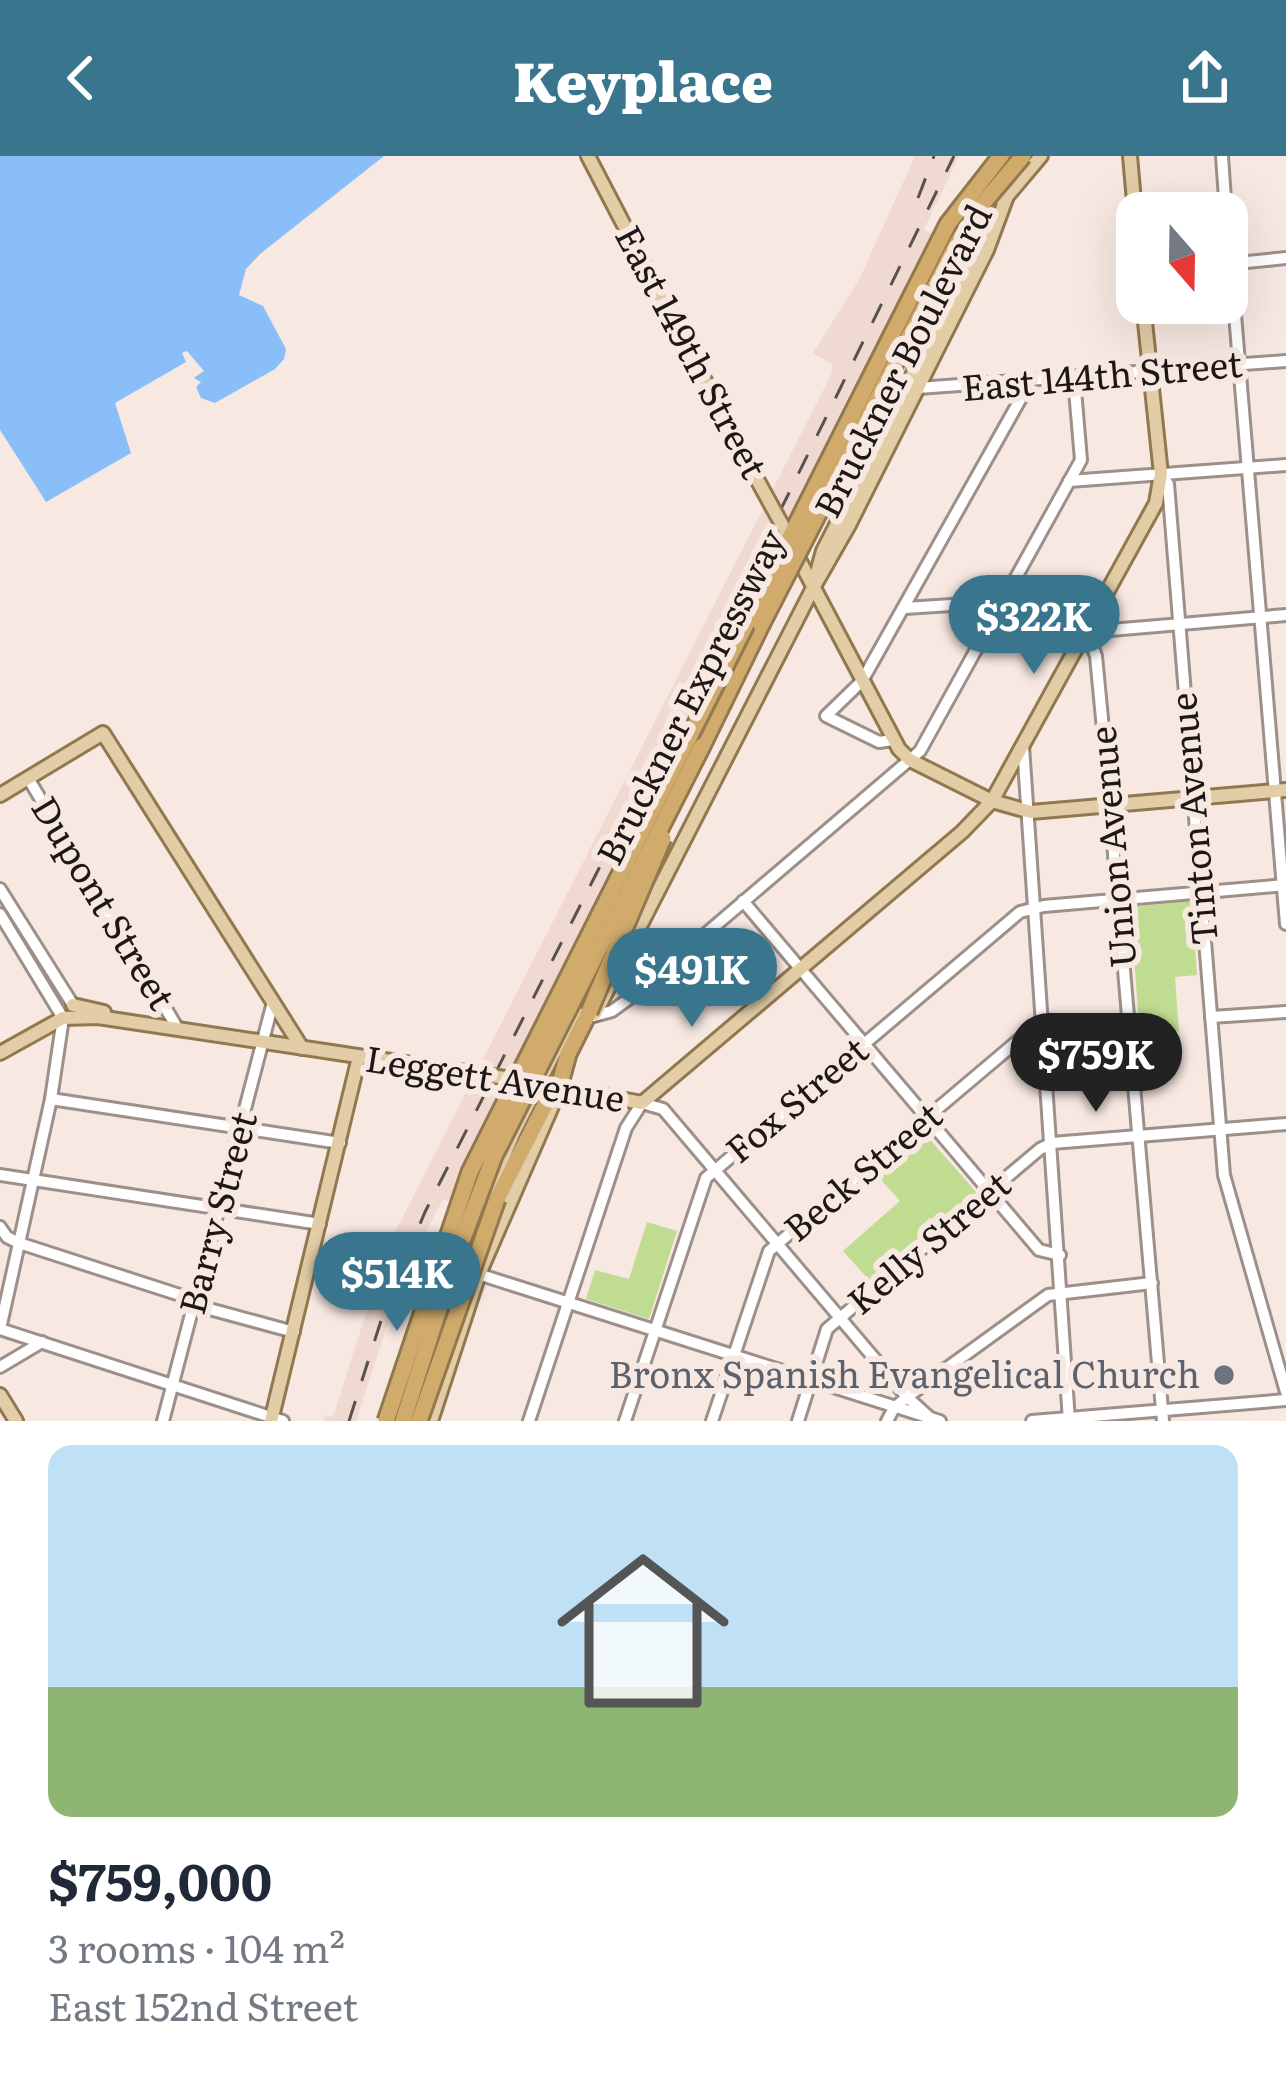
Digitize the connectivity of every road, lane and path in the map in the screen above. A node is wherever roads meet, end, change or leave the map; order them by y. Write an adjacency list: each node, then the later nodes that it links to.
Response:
1 (588, 156): 29 (main road, East 149th Street, bridge)
2 (1004, 156): 7 (main road); 16 (main road, Bruckner Boulevard); 122 (highway, Bruckner Expressway, bridge)
3 (1019, 156): 7 (main road, Bruckner Boulevard); 40 (highway, Bruckner Expressway, bridge)
4 (1041, 156): 10 (main road, Bruckner Boulevard)
5 (1130, 156): 8 (main road)
6 (1222, 156): 9 (street)
7 (991, 190): 13 (main road, Bruckner Boulevard)
8 (1133, 192)
9 (1225, 192)
10 (1007, 196): 22 (main road, Bruckner Boulevard); 30 (main road, Bruckner Boulevard)
11 (1286, 258): 12 (street)
12 (1248, 262)
13 (931, 307): 16 (main road); 29 (main road, Bruckner Boulevard)
14 (1145, 324): 19 (main road)
15 (1235, 324): 18 (street)
16 (895, 346): 29 (main road, Bruckner Boulevard)
17 (1286, 361): 18 (street, East 144th Street)
18 (1239, 364): 19 (street, East 144th Street); 24 (street)
19 (1149, 372): 20 (street, East 144th Street); 25 (main road)
20 (1075, 378): 21 (street, East 144th Street); 26 (street)
21 (1030, 382): 22 (street, East 144th Street); 33 (street)
22 (917, 388): 30 (main road, Bruckner Boulevard)
23 (1286, 465): 24 (street)
24 (1247, 468): 25 (street); 35 (street)
25 (1161, 474): 26 (street); 27 (main road); 28 (street, Tinton Avenue)
26 (1070, 481): 32 (street)
27 (1149, 519): 28 (street); 31 (main road)
28 (1171, 525): 36 (street, Tinton Avenue)
29 (797, 556): 30 (main road, East 149th Street); 74 (main road, Bruckner Boulevard); 75 (main road, Bruckner Boulevard)
30 (813, 588): 38 (main road, East 149th Street); 62 (main road, Bruckner Boulevard)
31 (1106, 595): 32 (street); 37 (main road)
32 (1004, 600): 33 (street); 42 (street)
33 (905, 608): 38 (street)
34 (1286, 615): 35 (street)
35 (1260, 617): 36 (street); 44 (street)
36 (1178, 625): 37 (street); 46 (street, Tinton Avenue)
37 (1088, 632): 41 (main road); 48 (street, Union Avenue)
38 (862, 681): 39 (main road, East 149th Street); 39 (street)
39 (893, 740): 42 (main road, East 149th Street)
40 (702, 746): 62 (highway, bridge); 122 (highway, Bruckner Expressway, bridge)
41 (1022, 746): 47 (main road); 49 (street)
42 (910, 760): 47 (main road, East 149th Street); 54 (street)
43 (28, 778): 45 (main road); 60 (main road); 67 (street, Dupont Street)
44 (1281, 790): 46 (main road, East 149th Street); 50 (street)
45 (0, 795)
46 (1192, 797): 48 (main road, East 149th Street); 52 (street, Tinton Avenue)
47 (992, 801): 49 (main road, East 149th Street); 58 (main road)
48 (1110, 805): 49 (main road, East 149th Street); 53 (street, Union Avenue)
49 (1026, 812): 55 (street)
50 (1284, 885): 52 (street); 57 (street)
51 (0, 889): 59 (street)
52 (1200, 892): 53 (street); 64 (street, Tinton Avenue)
53 (1117, 899): 55 (street); 66 (street, Union Avenue)
54 (742, 901): 58 (street); 62 (street)
55 (1032, 907): 68 (street); 70 (street, Fox Street)
56 (0, 914): 63 (street)
57 (1286, 924)
58 (800, 969): 70 (street); 78 (main road)
59 (73, 1005): 65 (main road)
60 (272, 1006): 69 (street, Barry Street); 71 (main road)
61 (1286, 1012): 64 (street)
62 (592, 1014): 76 (highway)
63 (63, 1018): 65 (main road, Leggett Avenue); 72 (main road); 77 (street)
64 (1211, 1018): 82 (street, Tinton Avenue)
65 (121, 1020): 67 (main road, Leggett Avenue)
66 (1127, 1024): 68 (street); 83 (street, Union Avenue)
67 (178, 1029): 69 (main road, Leggett Avenue)
68 (1042, 1031): 79 (street, Beck Street); 85 (street)
69 (264, 1041): 71 (main road, Leggett Avenue); 81 (street, Barry Street)
70 (864, 1043): 79 (street); 86 (street, Fox Street)
71 (302, 1048): 73 (main road, Leggett Avenue)
72 (0, 1053)
73 (365, 1058): 74 (main road, Leggett Avenue, bridge); 84 (main road)
74 (517, 1080): 75 (main road, Leggett Avenue); 96 (main road, Bruckner Boulevard)
75 (541, 1084): 76 (main road, Leggett Avenue); 97 (main road, Bruckner Boulevard)
76 (560, 1087): 78 (main road, Leggett Avenue); 98 (main road); 122 (highway, bridge)
77 (51, 1099): 81 (street); 88 (street)
78 (642, 1103): 86 (street, Leggett Avenue); 101 (street)
79 (926, 1118): 89 (street); 94 (street, Beck Street)
80 (1286, 1124): 82 (street)
81 (240, 1127): 84 (street); 90 (street, Barry Street)
82 (1220, 1129): 83 (street); 113 (street, Tinton Avenue)
83 (1138, 1136): 85 (street); 99 (street, Union Avenue)
84 (340, 1143): 91 (main road)
85 (1052, 1143): 89 (street, Kelly Street); 95 (street)
86 (713, 1170): 94 (street, Leggett Avenue); 105 (street, Fox Street)
87 (0, 1175): 88 (street)
88 (32, 1179): 90 (street); 93 (street)
89 (990, 1192): 95 (street); 103 (street, Kelly Street)
90 (220, 1208): 91 (street); 102 (street, Barry Street)
91 (320, 1223): 106 (main road)
92 (0, 1227): 93 (street)
93 (19, 1243): 102 (street); 104 (street)
94 (777, 1244): 103 (street, Leggett Avenue); 108 (street, Beck Street)
95 (1060, 1256): 100 (street)
96 (445, 1263): 97 (street); 122 (main road, Bruckner Boulevard)
97 (461, 1268): 98 (street); 122 (main road, Bruckner Boulevard)
98 (479, 1274): 101 (street); 123 (main road)
99 (1152, 1283): 100 (street); 116 (street, Union Avenue)
100 (1063, 1291): 114 (street); 118 (street)
101 (568, 1302): 105 (street); 124 (street)
102 (195, 1303): 106 (street); 111 (street, Barry Street)
103 (840, 1318): 110 (street, Kelly Street); 114 (street, Leggett Avenue)
104 (0, 1329): 107 (street)
105 (655, 1330): 108 (street); 125 (street, Fox Street)
106 (295, 1332): 119 (main road)
107 (42, 1342): 109 (street); 111 (street)
108 (733, 1354): 110 (street); 126 (street, Beck Street)
109 (0, 1367)
110 (811, 1382): 115 (street); 127 (street, Kelly Street)
111 (173, 1385): 119 (street); 121 (street, Barry Street)
112 (0, 1396): 120 (main road)
113 (1286, 1396): 116 (street)
114 (907, 1397): 115 (street); 117 (street, Leggett Avenue)
115 (894, 1408): 117 (street); 128 (street)
116 (1162, 1416): 118 (street)
117 (935, 1419)
118 (1069, 1419): 129 (street)
119 (276, 1420)
120 (16, 1421)
121 (163, 1421)
122 (403, 1421)
123 (431, 1421)
124 (529, 1421)
125 (625, 1421)
126 (712, 1421)
127 (798, 1421)
128 (887, 1421)
129 (1032, 1421)

